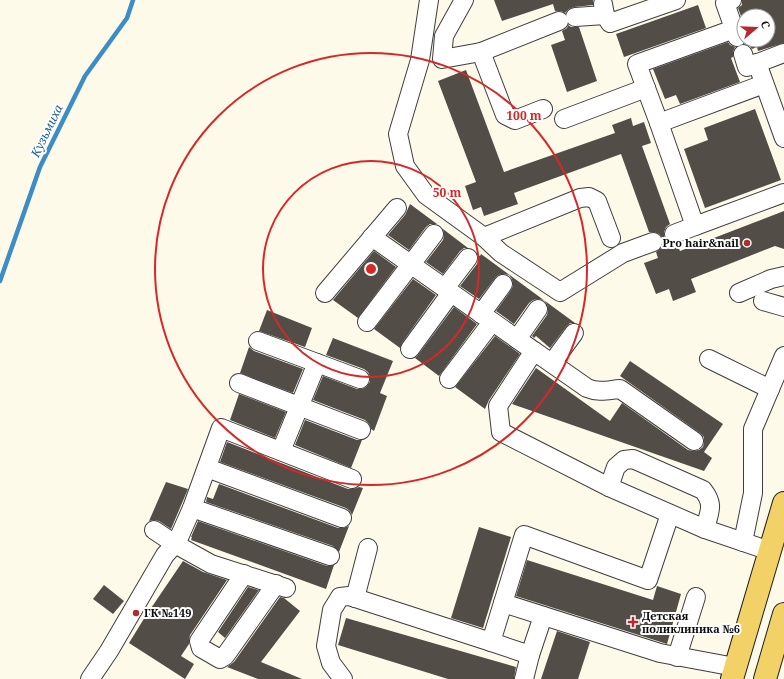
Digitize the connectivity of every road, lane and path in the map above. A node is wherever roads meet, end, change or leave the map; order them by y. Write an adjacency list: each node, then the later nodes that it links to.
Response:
1 (430, 0): 11 (street)
2 (464, 0): 12 (street)
3 (676, 0): 9 (street)
4 (732, 0): 5 (street)
5 (736, 29)
6 (736, 47): 14 (street)
7 (744, 48): 13 (street)
8 (755, 48): 10 (street)
9 (481, 52): 12 (street); 15 (street)
10 (784, 53)
11 (420, 60): 12 (street); 25 (street)
12 (444, 66)
13 (764, 84): 17 (street); 18 (street)
14 (646, 88): 16 (street); 17 (street)
15 (543, 109)
16 (564, 119)
17 (659, 123): 21 (street)
18 (784, 138)
19 (784, 193): 21 (street)
20 (397, 208): 24 (street)
21 (695, 226): 23 (street)
22 (434, 234): 29 (street)
23 (674, 234)
24 (372, 237): 29 (street); 33 (street)
25 (484, 237): 26 (street); 27 (street)
26 (611, 238)
27 (653, 242)
28 (468, 258): 32 (street)
29 (410, 264): 32 (street); 39 (street)
30 (784, 276): 34 (street)
31 (503, 284): 38 (street)
32 (448, 290): 38 (street); 43 (street)
33 (325, 293)
34 (738, 293)
35 (763, 300): 36 (street)
36 (784, 307)
37 (538, 309): 41 (street)
38 (486, 318): 41 (street); 49 (street)
39 (367, 322)
40 (574, 333): 48 (street)
41 (517, 339): 44 (street)
42 (258, 341): 47 (street)
43 (410, 349)
44 (534, 351): 48 (street); 59 (street)
45 (784, 356): 52 (street)
46 (709, 359): 52 (street)
47 (317, 363): 50 (street); 53 (street)
48 (552, 363): 55 (street)
49 (449, 378)
50 (360, 379)
51 (239, 383): 53 (street)
52 (770, 389): 66 (street)
53 (300, 406): 54 (street); 56 (street)
54 (361, 430)
55 (694, 441)
56 (282, 451): 57 (street); 58 (street)
57 (207, 468): 61 (street); 63 (street)
58 (352, 479)
59 (609, 486): 62 (street); 64 (street)
60 (784, 503): 69 (main road)
61 (192, 508): 67 (street); 70 (street)
62 (670, 514): 64 (street); 74 (street)
63 (342, 518)
64 (705, 529): 66 (street)
65 (154, 530): 67 (street)
66 (743, 542): 69 (street)
67 (174, 544): 71 (street); 81 (street)
68 (368, 548): 73 (street)
69 (777, 555): 80 (main road)
70 (330, 556)
71 (244, 574): 71 (street)
72 (696, 597): 79 (street)
73 (355, 598): 77 (street); 82 (street)
74 (503, 603): 76 (street); 77 (street)
75 (784, 614): 84 (main road)
76 (543, 616): 78 (street); 79 (street)
77 (491, 642): 78 (street)
78 (530, 655): 83 (street)
79 (677, 657): 80 (street)
80 (734, 673)
81 (90, 679)
82 (343, 679)
83 (524, 679)
84 (764, 679)

